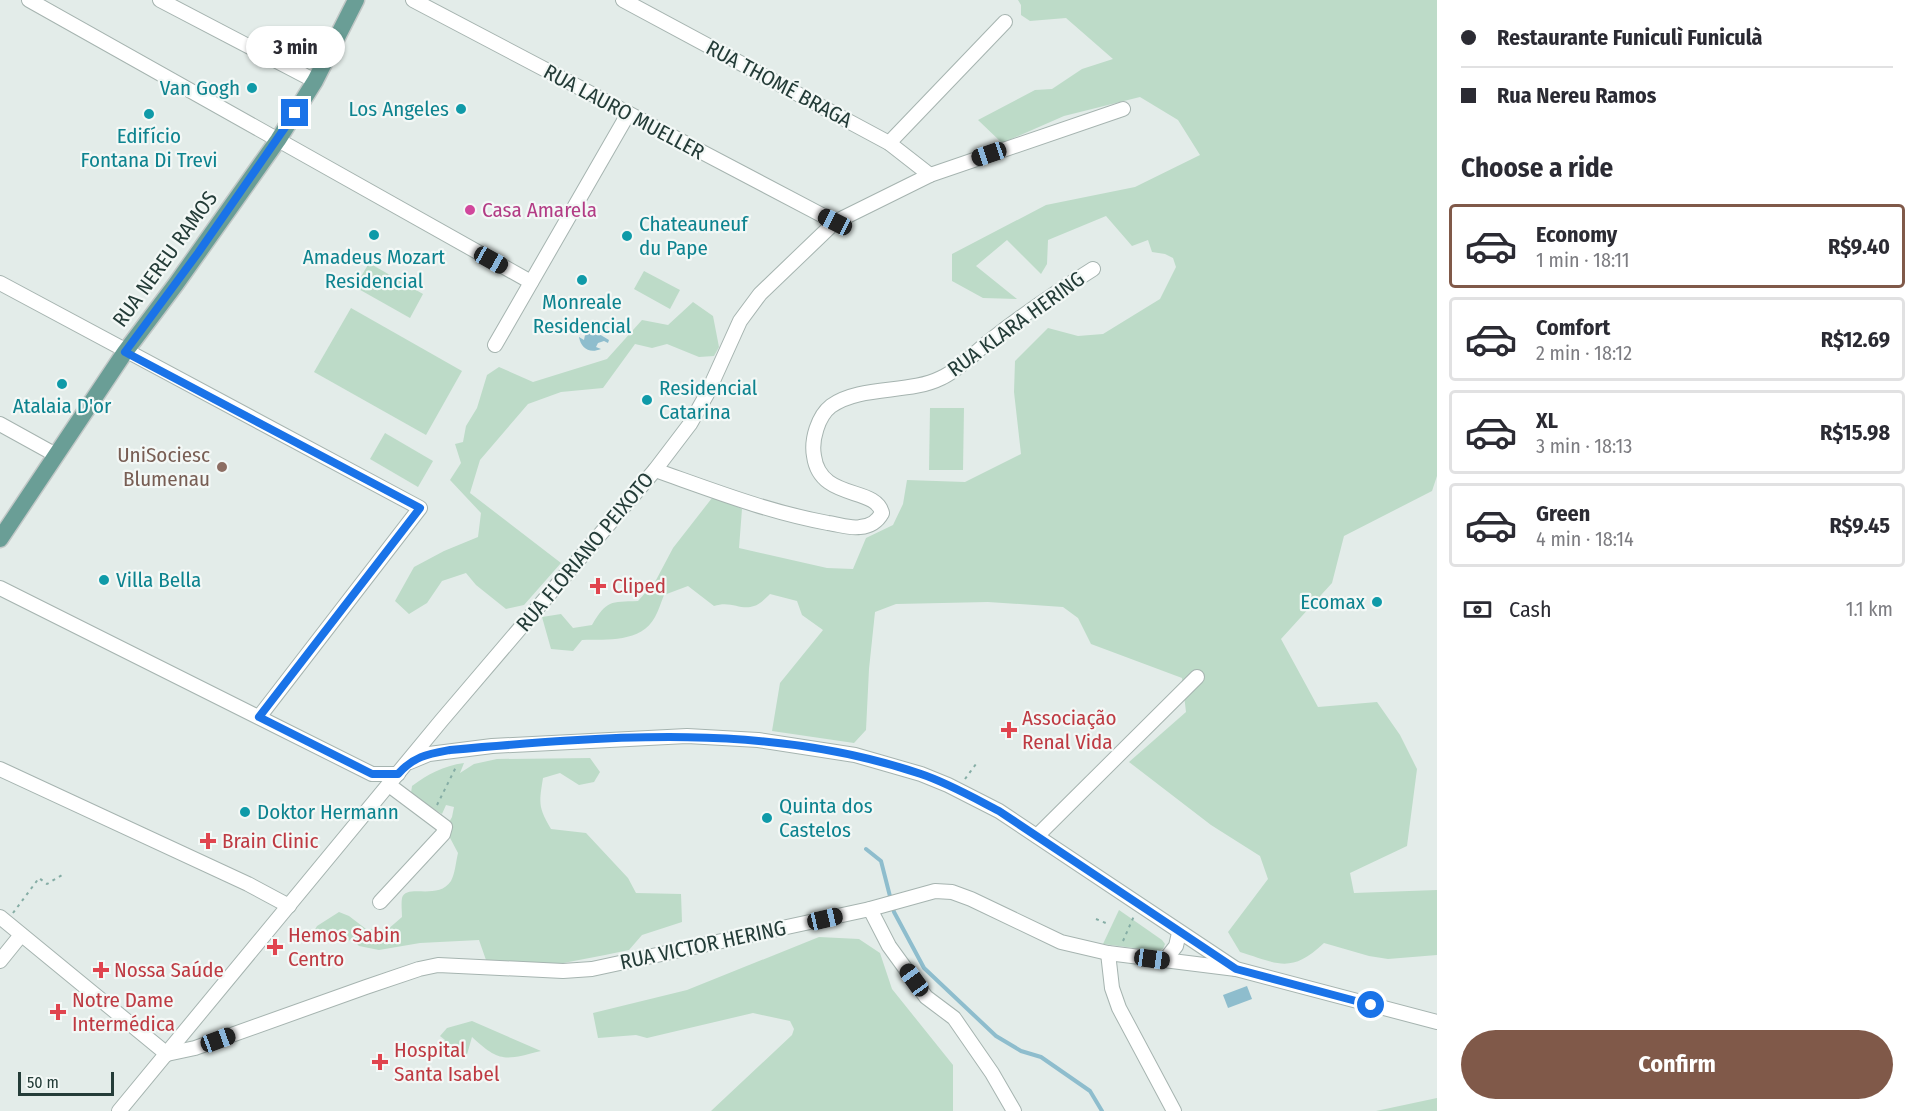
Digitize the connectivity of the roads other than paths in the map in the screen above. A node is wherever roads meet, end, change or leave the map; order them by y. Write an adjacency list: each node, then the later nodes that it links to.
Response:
1 (29, 0): 10 (street)
2 (160, 0): 7 (street)
3 (356, 0): 7 (main road, RUA NEREU RAMOS)
4 (413, 0): 9 (street, RUA LAURO MUELLER)
5 (623, 0): 11 (street, RUA THOMÉ BRAGA)
6 (1005, 22): 11 (street)
7 (315, 81): 10 (main road, RUA NEREU RAMOS)
8 (1123, 109): 12 (street, RUA FLORIANO PEIXOTO)
9 (628, 114): 13 (street, RUA LAURO MUELLER); 15 (street)
10 (278, 140): 15 (street); 18 (main road, RUA NEREU RAMOS)
11 (889, 143): 12 (street, RUA THOMÉ BRAGA)
12 (930, 175): 13 (street, RUA FLORIANO PEIXOTO)
13 (835, 222): 21 (street, RUA FLORIANO PEIXOTO)
14 (1093, 269): 21 (street, RUA KLARA HERING)
15 (531, 282): 17 (street)
16 (0, 283): 18 (street)
17 (495, 345)
18 (125, 352): 20 (main road, RUA NEREU RAMOS); 25 (street)
19 (0, 424): 20 (street)
20 (57, 455): 22 (main road, RUA NEREU RAMOS)
21 (655, 470): 26 (street, RUA FLORIANO PEIXOTO)
22 (0, 539)
23 (0, 588): 25 (street)
24 (1197, 677): 31 (street)
25 (259, 717): 28 (street)
26 (408, 763): 29 (street, RUA FLORIANO PEIXOTO); 31 (street)
27 (0, 769): 33 (street)
28 (372, 774): 29 (street); 30 (street)
29 (394, 779): 30 (street, RUA FLORIANO PEIXOTO); 32 (street)
30 (373, 805): 33 (street, RUA FLORIANO PEIXOTO)
31 (1037, 836): 36 (street)
32 (380, 902)
33 (289, 906): 43 (street, RUA FLORIANO PEIXOTO)
34 (870, 909): 38 (street, RUA VICTOR HERING); 43 (street, RUA VICTOR HERING); 45 (street)
35 (3, 920): 37 (street)
36 (1179, 933): 39 (street); 41 (street)
37 (21, 935): 40 (street); 43 (street)
38 (1113, 953): 39 (street, RUA VICTOR HERING); 46 (street)
39 (1165, 960): 41 (street, RUA VICTOR HERING)
40 (0, 961)
41 (1236, 969): 42 (street)
42 (1437, 1022)
43 (167, 1054): 44 (street, RUA FLORIANO PEIXOTO)
44 (119, 1111)
45 (1014, 1111)
46 (1174, 1111)

